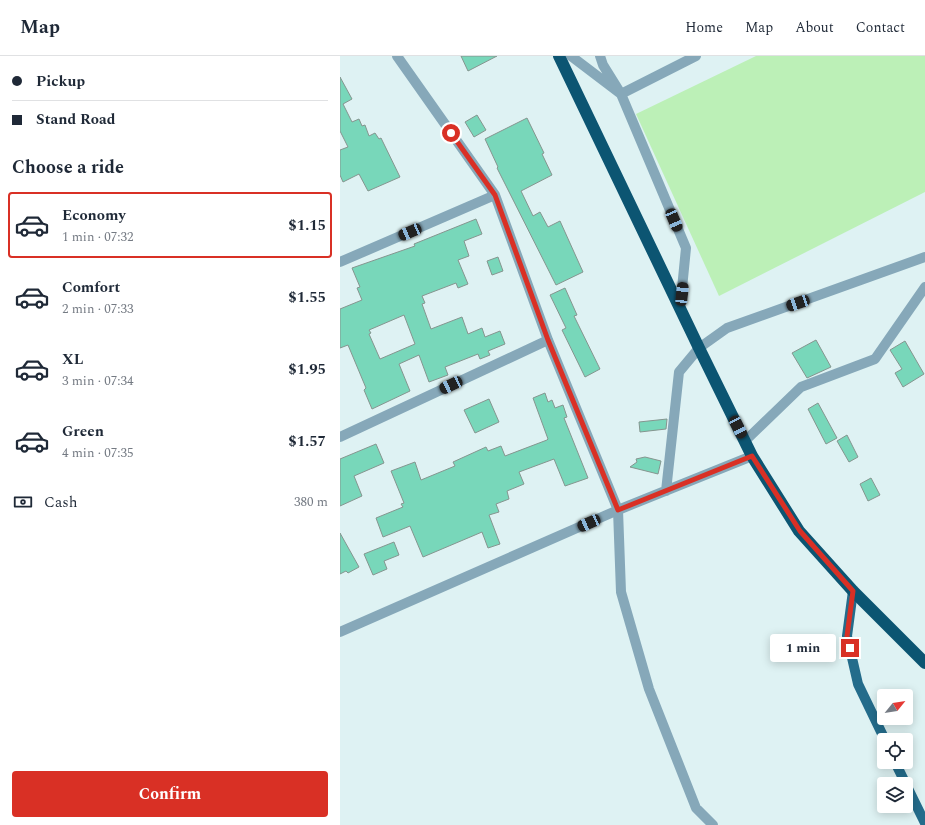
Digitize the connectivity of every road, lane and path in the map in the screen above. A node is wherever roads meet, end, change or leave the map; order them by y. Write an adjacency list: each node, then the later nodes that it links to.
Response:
1 (397, 56): 7 (street)
2 (559, 56): 11 (highway)
3 (571, 56): 6 (street)
4 (600, 56): 6 (street)
5 (696, 56): 6 (street)
6 (621, 94): 11 (street)
7 (495, 195): 9 (street); 12 (street)
8 (925, 257): 13 (street)
9 (340, 262)
10 (925, 287): 15 (street)
11 (680, 309): 13 (highway)
12 (548, 340): 14 (street); 18 (street)
13 (699, 348): 15 (highway); 17 (street)
14 (340, 437)
15 (745, 441): 16 (highway)
16 (752, 456): 17 (street); 19 (highway)
17 (666, 491): 18 (street)
18 (618, 510): 20 (street); 25 (street)
19 (853, 591): 21 (highway); 22 (main road)
20 (340, 632)
21 (925, 662)
22 (882, 733)
23 (898, 769): 24 (main road)
24 (925, 823)
25 (713, 825)

